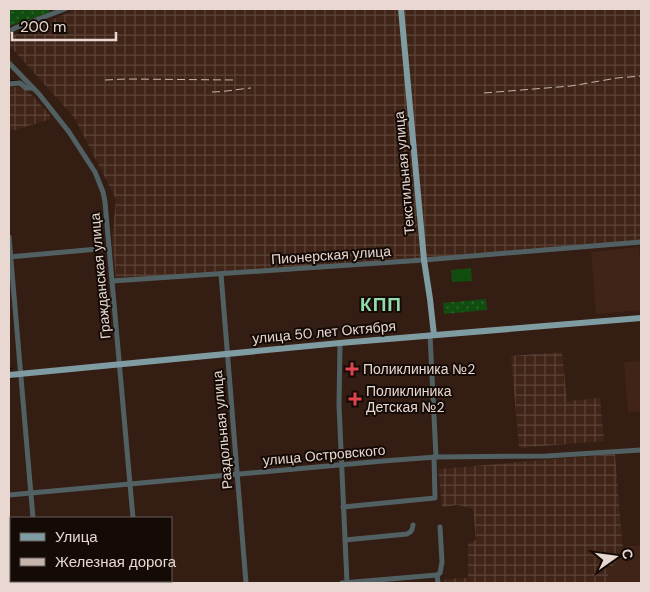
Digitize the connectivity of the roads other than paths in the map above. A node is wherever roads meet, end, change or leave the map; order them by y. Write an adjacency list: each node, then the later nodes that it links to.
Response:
1 (65, 9): 4 (street)
2 (401, 9): 13 (main road, Текстильная улица)
3 (9, 28): 4 (street)
4 (15, 28): 5 (street)
5 (9, 32)
6 (9, 63): 8 (street, Гражданская улица)
7 (9, 84): 8 (street)
8 (33, 88): 11 (street, Гражданская улица)
9 (9, 237): 12 (street)
10 (641, 242): 13 (street, Пионерская улица)
11 (109, 248): 12 (street); 15 (street, Гражданская улица)
12 (10, 257): 21 (street)
13 (424, 260): 14 (street, Пионерская улица); 17 (main road, Текстильная улица)
14 (221, 274): 15 (street, Пионерская улица); 19 (street, Раздольная улица)
15 (112, 281): 20 (street, Гражданская улица)
16 (641, 318): 17 (main road, улица 50 лет Октября)
17 (432, 335): 18 (main road, улица 50 лет Октября); 24 (street, Текстильная улица)
18 (340, 343): 19 (main road, улица 50 лет Октября); 25 (street)
19 (228, 353): 20 (main road, улица 50 лет Октября); 26 (street, Раздольная улица)
20 (119, 364): 21 (main road, улица 50 лет Октября); 27 (street, Гражданская улица)
21 (21, 373): 22 (main road, улица 50 лет Октября); 28 (street)
22 (9, 374)
23 (641, 450): 24 (street, улица Островского)
24 (435, 457): 25 (street, улица Островского); 30 (street, Текстильная улица)
25 (342, 464): 26 (street, улица Островского); 30 (street)
26 (238, 474): 27 (street, улица Островского); 37 (street, Раздольная улица)
27 (130, 484): 28 (street, улица Островского); 32 (street, Гражданская улица)
28 (31, 493): 29 (street, улица Островского); 31 (street)
29 (9, 495)
30 (343, 507): 35 (street)
31 (33, 517)
32 (133, 517)
33 (413, 525): 35 (street)
34 (440, 527): 36 (street)
35 (345, 540): 39 (street)
36 (437, 575): 39 (street); 40 (street)
37 (246, 583)
38 (342, 583): 39 (street)
39 (347, 583)
40 (438, 583)

